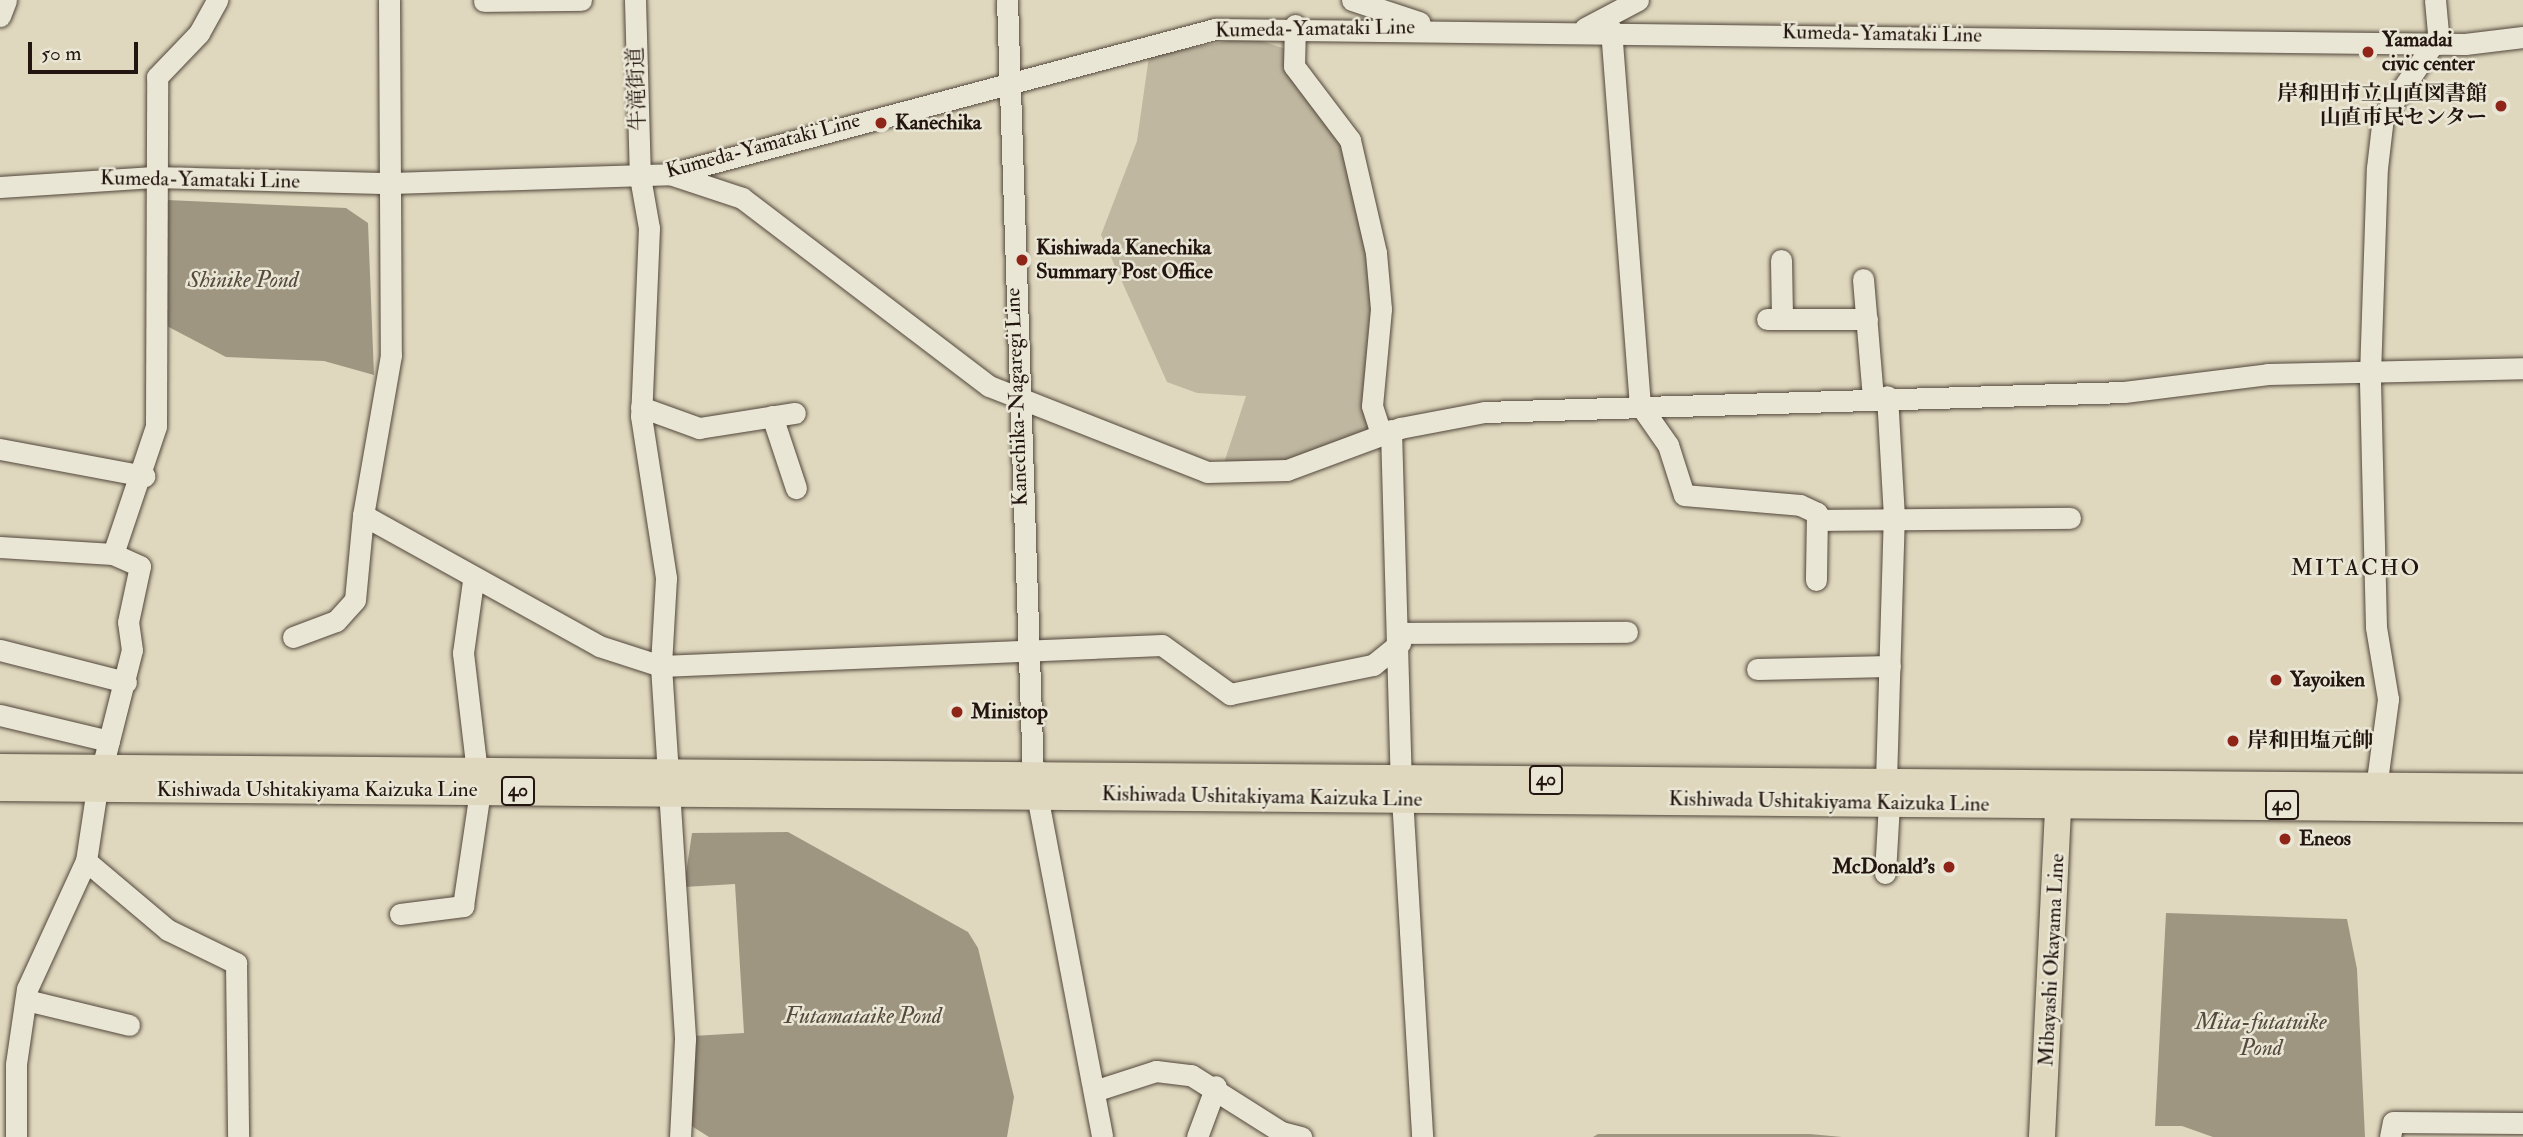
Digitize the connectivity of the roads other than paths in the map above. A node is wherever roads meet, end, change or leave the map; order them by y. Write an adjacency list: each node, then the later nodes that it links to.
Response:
1 (6, 0): 11 (street)
2 (217, 0): 20 (street)
3 (389, 0): 22 (street)
4 (581, 0): 10 (street)
5 (635, 0): 21 (street, 牛滝街道)
6 (1007, 0): 18 (street, Kanechika-Nagaregi Line)
7 (1352, 0): 13 (street)
8 (1639, 0): 14 (street)
9 (2435, 0): 17 (street)
10 (484, 1)
11 (0, 16)
12 (1295, 25): 13 (street, Kumeda-Yamataki Line); 18 (street, Kumeda-Yamataki Line); 35 (street)
13 (1431, 27): 14 (street, Kumeda-Yamataki Line)
14 (1583, 29): 15 (street, Kumeda-Yamataki Line)
15 (1611, 29): 17 (street, Kumeda-Yamataki Line); 31 (street)
16 (2523, 37): 17 (street, Kumeda-Yamataki Line)
17 (2436, 44): 28 (street)
18 (1007, 81): 19 (street, Kumeda-Yamataki Line); 30 (street, Kanechika-Nagaregi Line)
19 (670, 174): 21 (street, Kumeda-Yamataki Line); 30 (street)
20 (154, 177): 22 (street, Kumeda-Yamataki Line); 23 (street, Kumeda-Yamataki Line); 37 (street)
21 (640, 177): 22 (street, Kumeda-Yamataki Line); 32 (street, 牛滝街道)
22 (391, 183): 39 (street)
23 (0, 187)
24 (1780, 260): 26 (street)
25 (1863, 279): 26 (street)
26 (1867, 319): 29 (street)
27 (2523, 368): 28 (street)
28 (2371, 375): 29 (street); 64 (street)
29 (1880, 397): 31 (street); 40 (street)
30 (1017, 401): 35 (street); 50 (street, Kanechika-Nagaregi Line)
31 (1640, 405): 35 (street); 42 (street)
32 (641, 407): 34 (street); 52 (street, 牛滝街道)
33 (795, 413): 34 (street)
34 (772, 416): 38 (street)
35 (1386, 432): 49 (street)
36 (0, 449): 37 (street)
37 (144, 476): 44 (street)
38 (796, 488)
39 (363, 515): 46 (street); 48 (street)
40 (1894, 517): 41 (street); 42 (street); 53 (street)
41 (2070, 518)
42 (1822, 520): 45 (street)
43 (0, 547): 44 (street)
44 (113, 554): 55 (street)
45 (1816, 580)
46 (473, 581): 52 (street); 59 (street)
47 (1628, 632): 49 (street)
48 (293, 637)
49 (1399, 638): 50 (street); 65 (street)
50 (1028, 648): 52 (street); 61 (street, Kanechika-Nagaregi Line)
51 (0, 650): 55 (street)
52 (661, 666): 60 (street, 牛滝街道)
53 (1890, 666): 54 (street); 66 (street)
54 (1757, 669)
55 (126, 682): 57 (street)
56 (0, 715): 57 (street)
57 (102, 765): 58 (main road, Kishiwada Ushitakiyama Kaizuka Line / 40); 59 (main road, Kishiwada Ushitakiyama Kaizuka Line / 40); 63 (main road, Kishiwada Ushitakiyama Kaizuka Line / 40); 69 (street)
58 (0, 767)
59 (478, 782): 60 (main road, Kishiwada Ushitakiyama Kaizuka Line / 40); 71 (street)
60 (668, 782): 61 (main road, Kishiwada Ushitakiyama Kaizuka Line / 40); 80 (street, 牛滝街道)
61 (1035, 784): 65 (main road, Kishiwada Ushitakiyama Kaizuka Line / 40); 75 (street, Kanechika-Nagaregi Line)
62 (2523, 787): 64 (main road, Kishiwada Ushitakiyama Kaizuka Line / 40)
63 (0, 788)
64 (2376, 788): 67 (main road, Kishiwada Ushitakiyama Kaizuka Line / 40)
65 (1402, 789): 66 (main road, Kishiwada Ushitakiyama Kaizuka Line / 40); 84 (street)
66 (1888, 792): 67 (main road, Kishiwada Ushitakiyama Kaizuka Line / 40); 70 (street)
67 (2050, 795): 68 (main road, Kishiwada Ushitakiyama Kaizuka Line / 40); 85 (main road, Mibayashi Okayama Line); 86 (main road, Mibayashi Okayama Line)
68 (2523, 809)
69 (86, 861): 72 (street); 79 (street)
70 (1885, 873)
71 (400, 914)
72 (26, 1000): 73 (street); 77 (street)
73 (129, 1025)
74 (1216, 1086): 75 (street); 82 (street); 83 (street)
75 (1094, 1091): 81 (street, Kanechika-Nagaregi Line)
76 (2523, 1123): 87 (street)
77 (16, 1137)
78 (226, 1137): 79 (street)
79 (240, 1137)
80 (680, 1137)
81 (1102, 1137)
82 (1197, 1137)
83 (1301, 1137)
84 (1422, 1137)
85 (2026, 1137)
86 (2042, 1137)
87 (2390, 1137)

